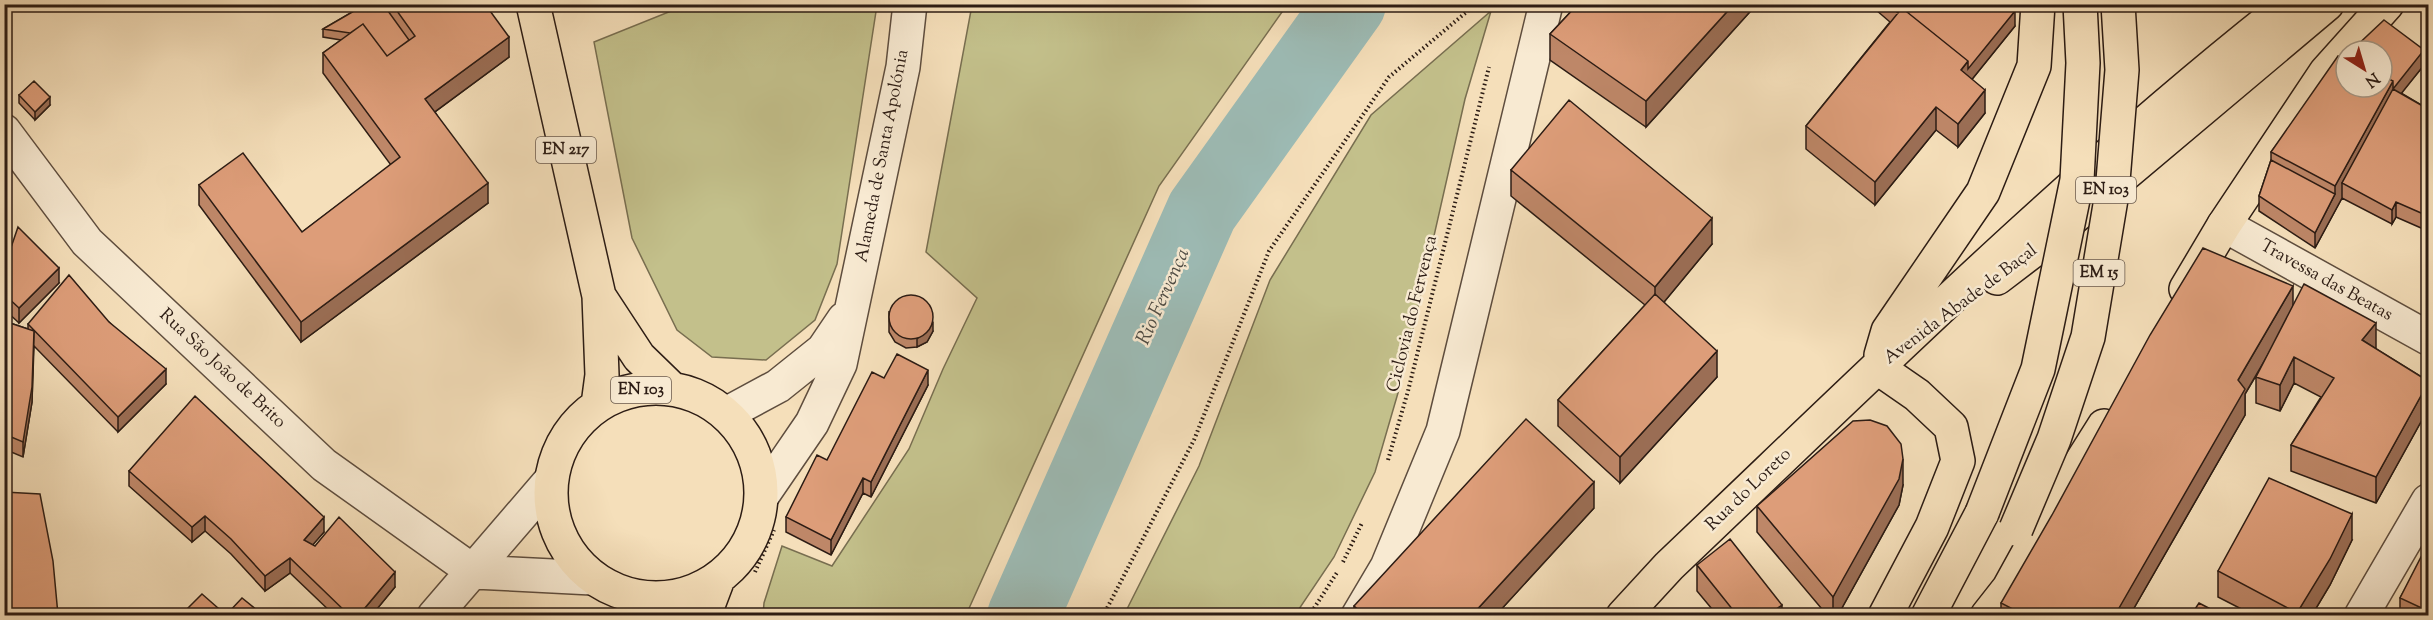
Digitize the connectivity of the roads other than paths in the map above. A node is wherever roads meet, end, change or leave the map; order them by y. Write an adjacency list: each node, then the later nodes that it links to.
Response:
1 (533, 4): 12 (main road, EN 217)
2 (910, 4): 13 (street, Alameda de Santa Apolónia)
3 (1546, 4): 31 (street)
4 (2038, 4): 16 (main road)
5 (2080, 4): 34 (main road, EM 15, bridge)
6 (2118, 4): 35 (main road, EM 15, bridge)
7 (2289, 4): 16 (main road, Avenida Abade de Baçal / EN 103)
8 (2327, 4): 16 (main road, Avenida Abade de Baçal / EN 103)
9 (2387, 4): 11 (main road)
10 (4, 130): 24 (street, Rua São João de Brito)
11 (2224, 225): 14 (main road); 15 (street, Travessa das Beatas)
12 (599, 296): 17 (main road, EN 217); 19 (main road, EN 217)
13 (851, 308): 20 (street); 22 (street, Alameda de Santa Apolónia)
14 (2170, 316)
15 (2428, 338)
16 (1878, 368): 32 (main road, Rua do Loreto / EN 103); 33 (main road)
17 (672, 389): 19 (main road, EN 103); 20 (main road, EN 103)
18 (2122, 396): 36 (main road)
19 (598, 405): 21 (main road, EN 103)
20 (726, 414): 22 (main road, EN 103)
21 (551, 480): 24 (street); 25 (main road, EN 103)
22 (762, 496): 26 (main road, EN 103)
23 (2428, 501): 37 (street)
24 (474, 572): 25 (street); 28 (street)
25 (592, 578): 27 (main road, EN 103)
26 (718, 579): 27 (main road, EN 103); 30 (main road, EN 103)
27 (621, 593): 29 (main road, EN 103)
28 (434, 615)
29 (665, 615)
30 (704, 615)
31 (1358, 615)
32 (1623, 615)
33 (1886, 615)
34 (1928, 615)
35 (1968, 615)
36 (1987, 615)
37 (2361, 615)

